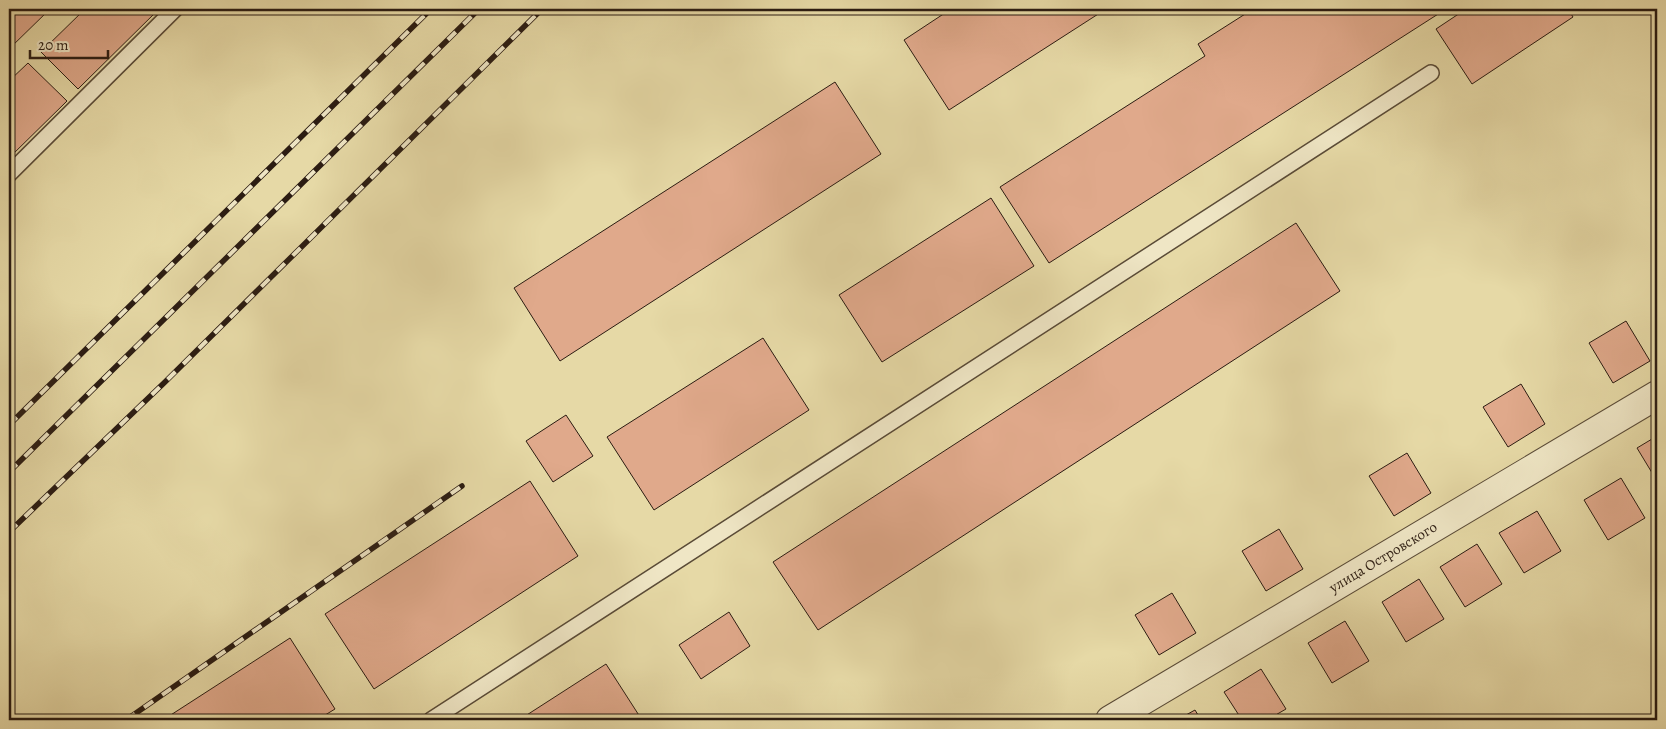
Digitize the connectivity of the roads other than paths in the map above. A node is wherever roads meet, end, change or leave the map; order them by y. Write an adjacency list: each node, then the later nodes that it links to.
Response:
1 (175, 9): 3 (lane)
2 (1431, 74): 5 (lane)
3 (9, 174)
4 (1657, 395): 6 (street, улица Островского)
5 (431, 720)
6 (1110, 720)

